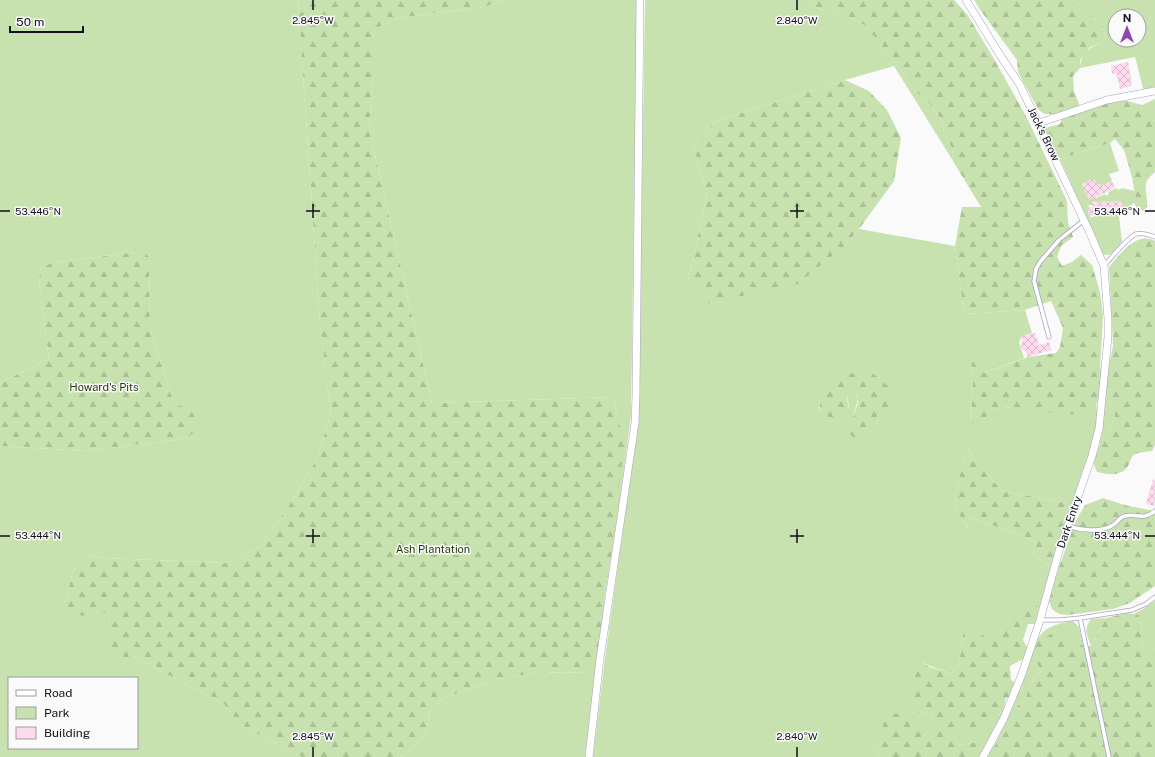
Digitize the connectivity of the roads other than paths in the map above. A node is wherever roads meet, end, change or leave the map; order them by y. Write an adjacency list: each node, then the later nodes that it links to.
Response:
1 (640, 0): 15 (street)
2 (966, 0): 4 (street, Jack's Brow)
3 (1155, 91): 4 (street)
4 (1039, 123): 5 (street, Jack's Brow)
5 (1084, 220): 7 (street, Jack's Brow); 9 (lane)
6 (1155, 237): 7 (lane)
7 (1104, 266): 8 (street, Jack's Brow)
8 (1104, 277): 11 (street, Dark Entry)
9 (1048, 337)
10 (1155, 511): 11 (lane)
11 (1067, 526): 14 (street, Dark Entry)
12 (1155, 597): 13 (lane)
13 (1080, 618): 14 (lane); 17 (lane)
14 (1040, 620): 16 (street, Dark Entry)
15 (589, 757)
16 (983, 757)
17 (1109, 757)

